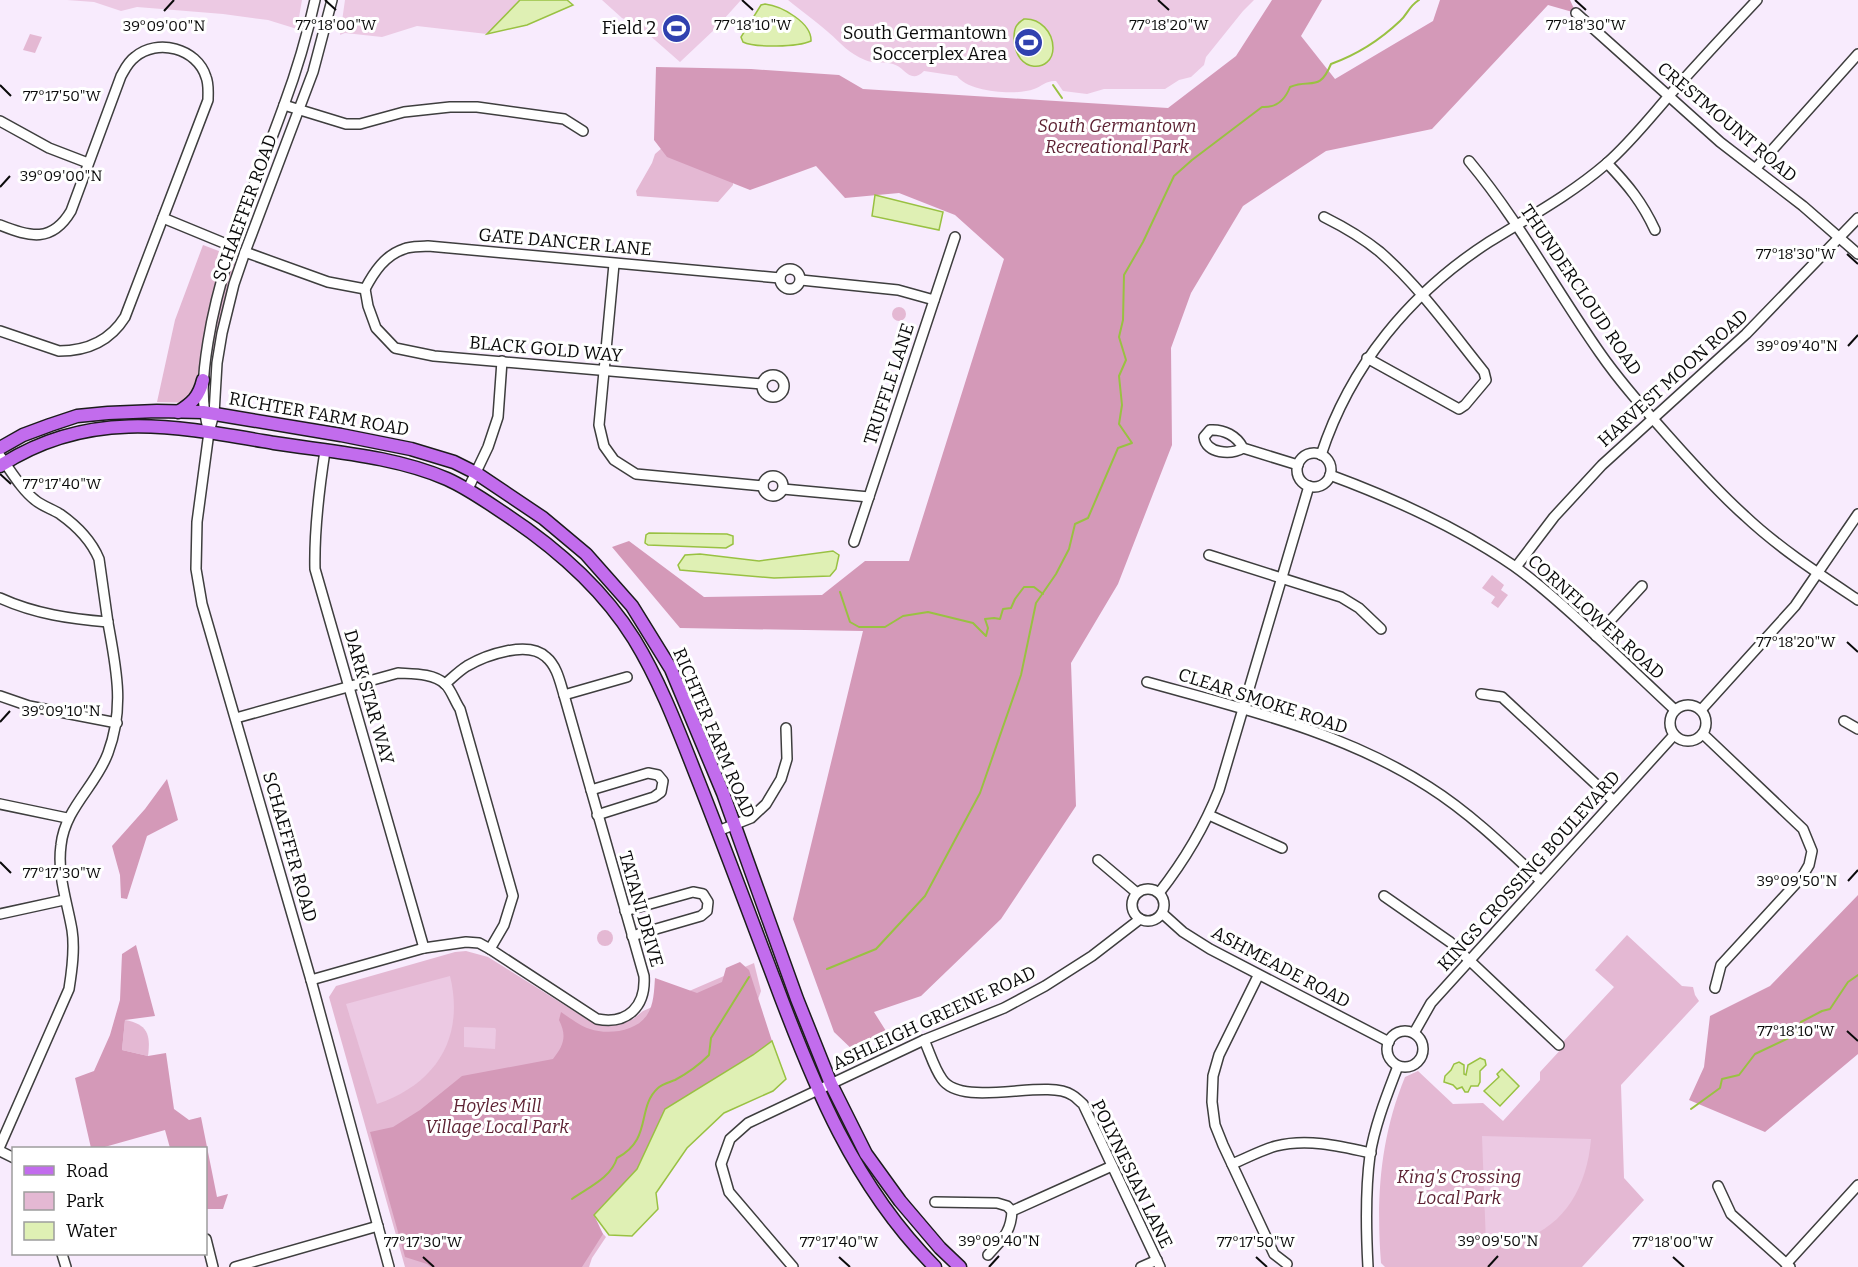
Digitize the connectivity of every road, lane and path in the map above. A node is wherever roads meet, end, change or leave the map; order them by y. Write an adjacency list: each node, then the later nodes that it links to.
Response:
1 (315, 0): 7 (street, SCHAEFFER ROAD)
2 (332, 0): 8 (street, SCHAEFFER ROAD)
3 (1757, 0): 6 (street)
4 (1576, 13): 6 (street, CRESTMOUNT ROAD)
5 (1858, 54): 14 (street)
6 (1668, 97): 13 (street); 14 (street, CRESTMOUNT ROAD)
7 (284, 105): 8 (street); 23 (street, SCHAEFFER ROAD)
8 (299, 110): 10 (street); 24 (street, SCHAEFFER ROAD)
9 (0, 121): 12 (street)
10 (583, 131)
11 (1469, 161): 19 (street, THUNDERCLOUD ROAD)
12 (88, 163): 16 (street); 18 (street)
13 (1607, 163): 19 (street); 20 (street)
14 (1756, 168): 22 (street, CRESTMOUNT ROAD)
15 (1324, 217): 30 (street)
16 (164, 218): 23 (street); 32 (street)
17 (1858, 218): 22 (street, HARVEST MOON ROAD)
18 (0, 225)
19 (1518, 225): 30 (street); 40 (street, THUNDERCLOUD ROAD)
20 (1655, 230)
21 (955, 237): 31 (street, TRUFFLE LANE)
22 (1840, 238): 25 (street, CRESTMOUNT ROAD); 40 (street, HARVEST MOON ROAD)
23 (231, 246): 36 (street, SCHAEFFER ROAD)
24 (245, 252): 29 (street); 39 (street, SCHAEFFER ROAD)
25 (1858, 254)
26 (614, 264): 27 (street, GATE DANCER LANE); 29 (street, GATE DANCER LANE); 35 (street)
27 (780, 278): 28 (street, GATE DANCER LANE); 28 (street, GATE DANCER LANE)
28 (801, 280): 31 (street, GATE DANCER LANE)
29 (365, 289): 34 (street, BLACK GOLD WAY)
30 (1423, 294): 33 (street); 33 (street)
31 (934, 300): 54 (street, TRUFFLE LANE)
32 (0, 331)
33 (1367, 358): 45 (street)
34 (502, 361): 35 (street, BLACK GOLD WAY); 48 (street)
35 (604, 372): 37 (street, BLACK GOLD WAY); 50 (street)
36 (203, 380): 38 (main road); 39 (street, SCHAEFFER ROAD)
37 (762, 384)
38 (178, 412): 39 (main road, RICHTER FARM ROAD); 42 (main road, RICHTER FARM ROAD)
39 (208, 413): 41 (street, SCHAEFFER ROAD); 48 (main road, RICHTER FARM ROAD)
40 (1652, 418): 58 (street, HARVEST MOON ROAD); 59 (street, THUNDERCLOUD ROAD)
41 (209, 432): 44 (main road, RICHTER FARM ROAD); 46 (main road, RICHTER FARM ROAD); 77 (street, SCHAEFFER ROAD)
42 (0, 448)
43 (1243, 448): 47 (street)
44 (325, 451): 52 (main road, RICHTER FARM ROAD); 70 (street, DARK STAR WAY)
45 (1321, 455): 47 (street); 49 (street)
46 (2, 462): 64 (street)
47 (1298, 465): 51 (street)
48 (476, 473): 52 (street); 90 (main road, RICHTER FARM ROAD)
49 (1330, 475): 51 (street); 58 (street, CORNFLOWER ROAD)
50 (763, 486): 53 (street); 53 (street)
51 (1309, 486): 60 (street)
52 (468, 489): 91 (main road, RICHTER FARM ROAD)
53 (783, 489): 54 (street)
54 (869, 497): 56 (street, TRUFFLE LANE)
55 (1858, 514): 59 (street)
56 (854, 542)
57 (1209, 555): 60 (street)
58 (1516, 567): 66 (street, CORNFLOWER ROAD)
59 (1819, 574): 63 (street, THUNDERCLOUD ROAD); 76 (street)
60 (1282, 578): 65 (street); 74 (street)
61 (1642, 586): 66 (street)
62 (0, 598): 64 (street)
63 (1858, 600)
64 (108, 622): 79 (street)
65 (1382, 629)
66 (1596, 636): 75 (street, CORNFLOWER ROAD)
67 (627, 677): 72 (street)
68 (1147, 682): 74 (street, CLEAR SMOKE ROAD)
69 (445, 684): 70 (street); 72 (street, TATANI DRIVE); 105 (street)
70 (349, 688): 77 (street); 104 (street, DARK STAR WAY)
71 (1481, 694): 85 (street)
72 (564, 695): 84 (street, TATANI DRIVE)
73 (0, 696): 79 (street)
74 (1244, 709): 88 (street); 94 (street, CLEAR SMOKE ROAD)
75 (1675, 710): 76 (street); 83 (street)
76 (1701, 710): 82 (street)
77 (236, 718): 108 (street, SCHAEFFER ROAD)
78 (1844, 721): 81 (street)
79 (117, 723): 89 (street)
80 (786, 728): 90 (street)
81 (1858, 729)
82 (1703, 734): 83 (street); 109 (street)
83 (1674, 735): 85 (street, KINGS CROSSING BOULEVARD)
84 (591, 790): 87 (street, TATANI DRIVE); 87 (street)
85 (1614, 801): 94 (street, KINGS CROSSING BOULEVARD)
86 (0, 804): 89 (street)
87 (597, 815): 99 (street, TATANI DRIVE)
88 (1209, 815): 92 (street); 96 (street)
89 (67, 818): 98 (street)
90 (735, 825): 91 (street); 115 (main road, RICHTER FARM ROAD)
91 (718, 831): 116 (main road, RICHTER FARM ROAD)
92 (1281, 848)
93 (1098, 860): 95 (street)
94 (1541, 881): 106 (street, KINGS CROSSING BOULEVARD)
95 (1137, 892): 96 (street); 102 (street)
96 (1160, 893): 101 (street)
97 (1384, 896): 106 (street)
98 (64, 900): 100 (street); 117 (street)
99 (625, 911): 103 (street, TATANI DRIVE); 103 (street)
100 (0, 914)
101 (1163, 914): 102 (street); 107 (street, ASHMEADE ROAD)
102 (1140, 919): 111 (street, ASHLEIGH GREENE ROAD)
103 (632, 936): 105 (street, TATANI DRIVE)
104 (424, 948): 105 (street, TATANI DRIVE); 108 (street, TATANI DRIVE)
105 (490, 949)
106 (1469, 961): 110 (street, KINGS CROSSING BOULEVARD); 113 (street)
107 (1258, 976): 112 (street, ASHMEADE ROAD); 119 (street)
108 (311, 980): 125 (street, SCHAEFFER ROAD)
109 (1715, 988)
110 (1414, 1033): 112 (street); 114 (street)
111 (924, 1040): 115 (street, ASHLEIGH GREENE ROAD); 120 (street, POLYNESIAN LANE)
112 (1389, 1042): 114 (street)
113 (1560, 1045)
114 (1398, 1066): 118 (street)
115 (831, 1084): 116 (street, ASHLEIGH GREENE ROAD); 136 (main road, RICHTER FARM ROAD)
116 (817, 1090): 134 (street, ASHLEIGH GREENE ROAD); 135 (main road, RICHTER FARM ROAD)
117 (0, 1146)
118 (1371, 1153): 119 (street); 138 (street)
119 (1232, 1164): 129 (street)
120 (1112, 1166): 124 (street); 128 (street, POLYNESIAN LANE)
121 (1858, 1185): 130 (street)
122 (1718, 1186): 130 (street)
123 (935, 1202): 124 (street)
124 (1012, 1211): 127 (street)
125 (378, 1226): 132 (street); 133 (street, SCHAEFFER ROAD)
126 (207, 1243): 131 (street)
127 (988, 1255)
128 (1158, 1264): 137 (street)
129 (1287, 1264)
130 (1788, 1265)
131 (213, 1267)
132 (235, 1267)
133 (389, 1267)
134 (793, 1267)
135 (935, 1267)
136 (960, 1267)
137 (1141, 1267)
138 (1368, 1267)

